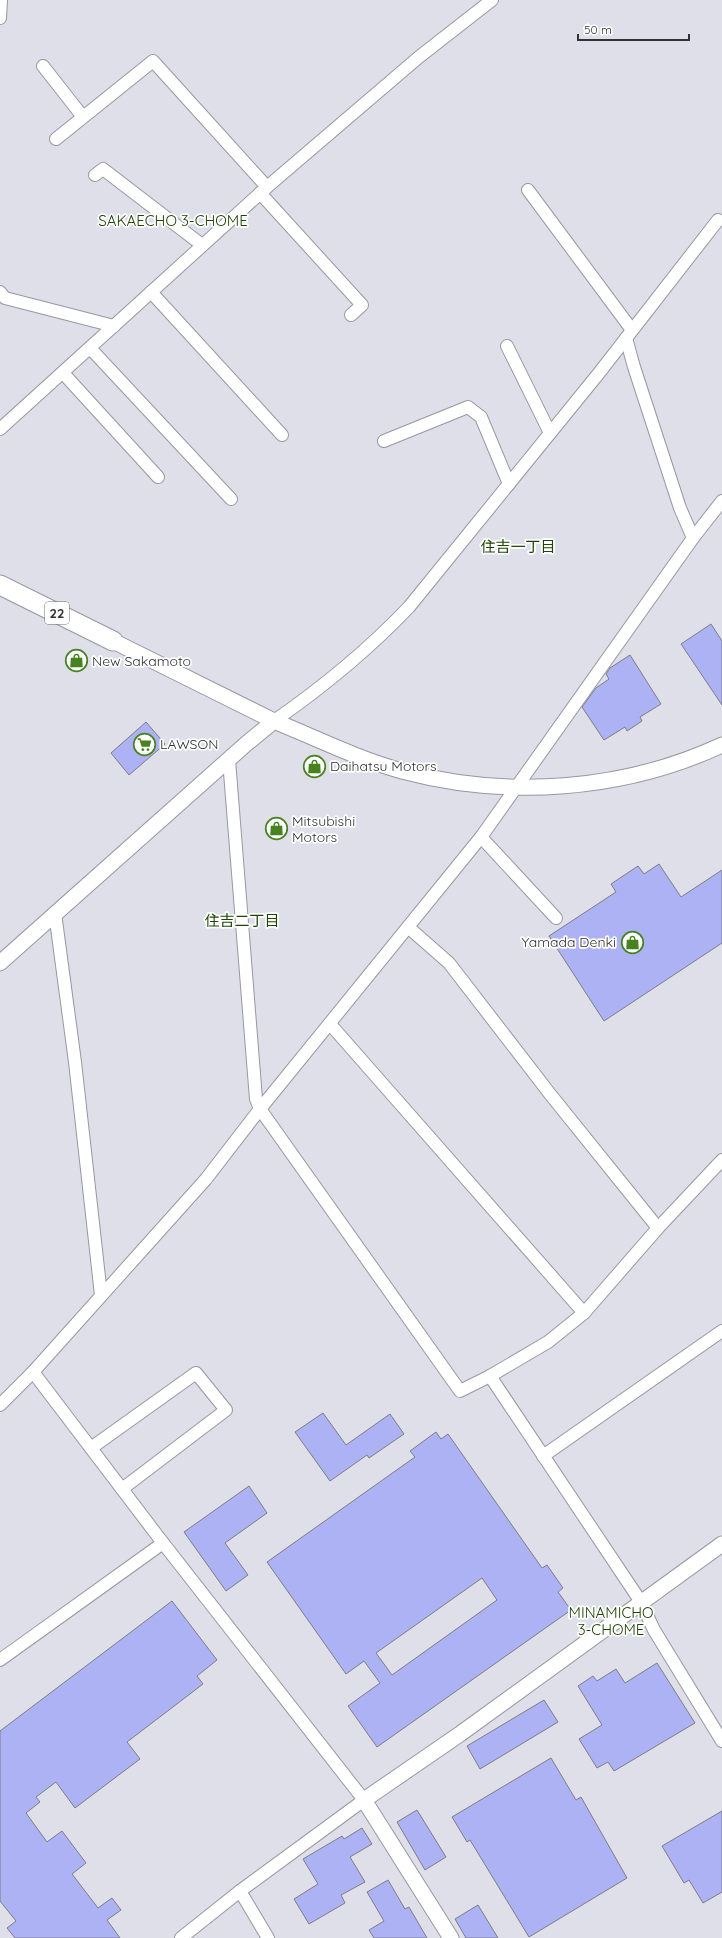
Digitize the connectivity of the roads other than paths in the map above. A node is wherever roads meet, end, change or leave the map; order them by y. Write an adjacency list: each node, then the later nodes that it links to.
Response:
1 (1, 0): 3 (street)
2 (492, 0): 8 (street)
3 (0, 18)
4 (43, 66): 5 (street)
5 (83, 117): 6 (street); 8 (street)
6 (56, 138)
7 (95, 175): 11 (street)
8 (264, 190): 11 (street); 14 (street)
9 (528, 190): 16 (street)
10 (718, 220): 16 (street)
11 (202, 245): 13 (street)
12 (0, 292): 15 (street)
13 (151, 292): 15 (street); 22 (street)
14 (351, 315)
15 (114, 326): 18 (street)
16 (629, 334): 21 (street); 28 (street)
17 (507, 346): 21 (street)
18 (90, 348): 19 (street); 26 (street)
19 (63, 373): 20 (street); 24 (street)
20 (0, 429)
21 (550, 433): 25 (street)
22 (282, 434)
23 (384, 441): 25 (street)
24 (158, 477)
25 (509, 484): 31 (street)
26 (231, 499)
27 (722, 501): 28 (street)
28 (693, 538): 34 (street)
29 (0, 585): 30 (main road, 22)
30 (113, 641): 31 (street)
31 (274, 721): 33 (street); 34 (street)
32 (722, 744): 34 (street)
33 (229, 760): 36 (street); 41 (street)
34 (517, 786): 35 (street)
35 (481, 837): 37 (street); 38 (street)
36 (55, 913): 39 (street); 44 (street)
37 (556, 918)
38 (408, 927): 40 (street); 43 (street)
39 (0, 963)
40 (330, 1024): 41 (street); 45 (street)
41 (260, 1109): 44 (street); 48 (street)
42 (722, 1160): 43 (street)
43 (658, 1228): 45 (street)
44 (101, 1295): 47 (street)
45 (584, 1313): 48 (street)
46 (722, 1331): 51 (street)
47 (33, 1372): 49 (street); 50 (street)
48 (490, 1376): 51 (street)
49 (0, 1405)
50 (91, 1448): 52 (street); 52 (street)
51 (543, 1456): 55 (street)
52 (122, 1489): 53 (street)
53 (163, 1543): 56 (street); 58 (street)
54 (722, 1544): 55 (street)
55 (641, 1602): 57 (street); 58 (street)
56 (0, 1660)
57 (722, 1741)
58 (364, 1800): 59 (street); 62 (street)
59 (240, 1891): 60 (street); 61 (street)
60 (181, 1938)
61 (268, 1938)
62 (451, 1938)

